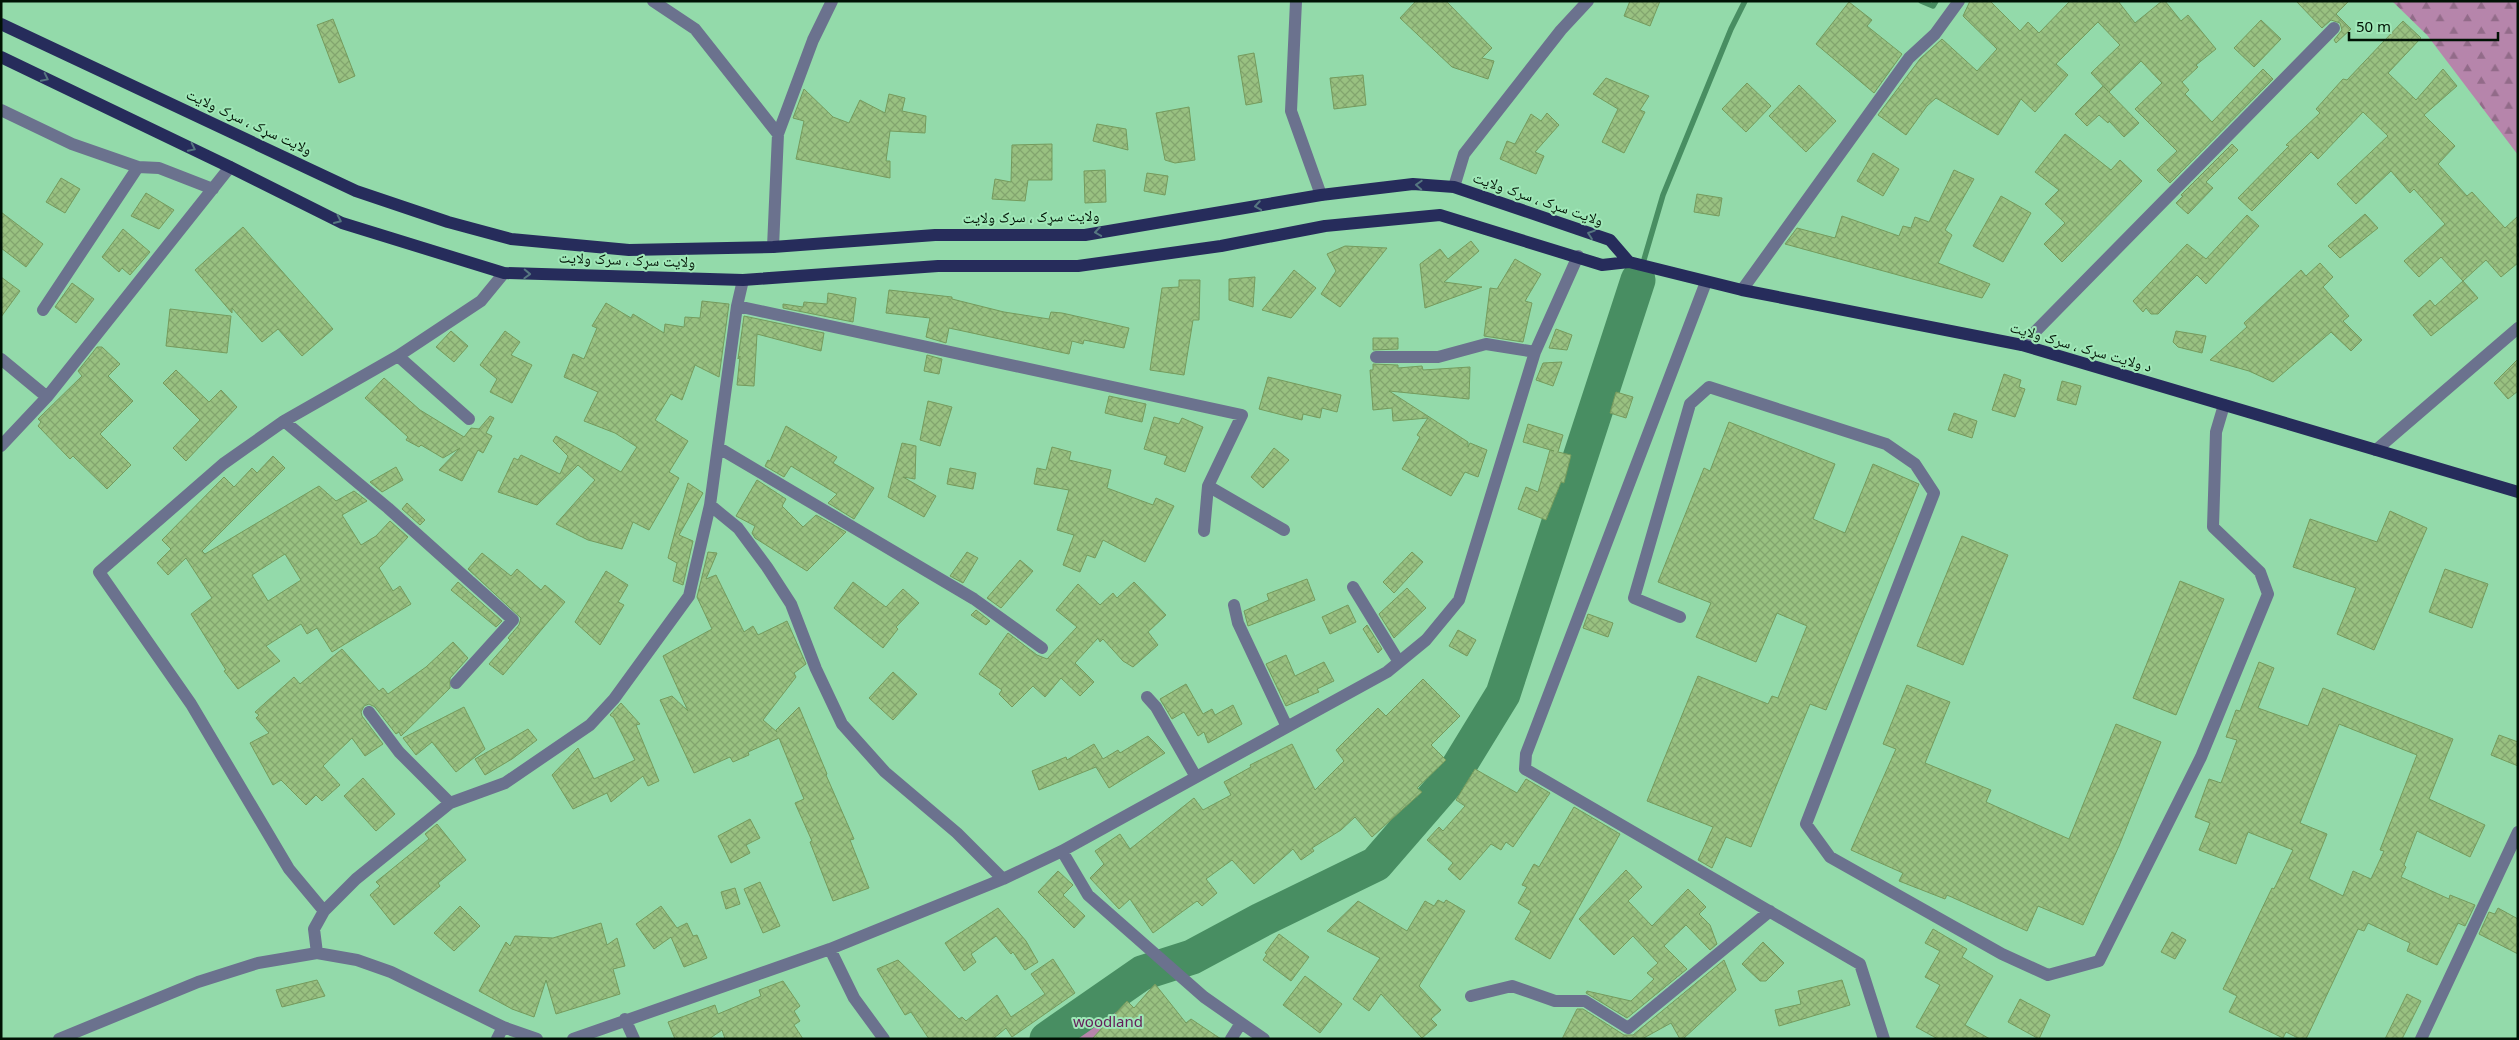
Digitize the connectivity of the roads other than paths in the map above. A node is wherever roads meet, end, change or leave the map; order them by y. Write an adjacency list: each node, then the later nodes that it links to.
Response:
1 (653, 1): 10 (street)
2 (832, 1): 10 (street)
3 (1296, 1): 15 (street)
4 (1588, 1): 13 (street)
5 (1959, 1): 22 (street)
6 (1, 24): 16 (main road, ولایت سړک ، سرک ولایت)
7 (2334, 28): 26 (street)
8 (1, 57): 12 (main road, ولایت سړک ، سرک ولایت, one-way to 12)
9 (1, 110): 11 (street)
10 (778, 134): 16 (street)
11 (138, 167): 14 (street); 24 (street)
12 (230, 167): 14 (street); 19 (main road, ولایت سړک ، سرک ولایت, one-way to 19)
13 (1454, 187): 15 (main road, ولایت سړک ، سرک ولایت, one-way to 15); 18 (main road, ولایت سړک ، سرک ولایت, one-way to 13)
14 (212, 189): 31 (street)
15 (1321, 195): 16 (main road, ولایت سړک ، سرک ولایت, one-way to 16)
16 (773, 247)
17 (1578, 256): 18 (main road, ولایت سړک ، سرک ولایت); 20 (main road, ولایت سړک ، سرک ولایت); 27 (street)
18 (1629, 262): 21 (main road, د ولایت سړک ، سرک ولایت)
19 (504, 273): 20 (main road, ولایت سړک ، سرک ولایت, one-way to 20); 28 (street)
20 (744, 280): 23 (street)
21 (1706, 282): 22 (main road, د ولایت سړک ، سرک ولایت); 58 (street)
22 (1742, 290): 26 (main road, د ولایت سړک ، سرک ولایت)
23 (737, 306): 36 (street); 38 (street)
24 (43, 310)
25 (2518, 328): 37 (street)
26 (2022, 345): 32 (main road, د ولایت سړک ، سرک ولایت)
27 (1535, 352): 29 (street); 47 (street)
28 (398, 356): 33 (street); 34 (street)
29 (1376, 357)
30 (1, 359): 31 (street)
31 (47, 397): 35 (street)
32 (2224, 405): 37 (main road, د ولایت سړک ، سرک ولایت); 45 (street)
33 (469, 419)
34 (284, 420): 48 (street); 57 (street)
35 (1, 446)
36 (719, 448): 40 (street); 46 (street)
37 (2376, 450): 39 (main road, د ولایت سړک ، سرک ولایت)
38 (1208, 486): 41 (street); 42 (street)
39 (2518, 492)
40 (710, 505): 53 (street); 56 (street)
41 (1284, 530)
42 (1204, 531)
43 (1353, 587): 47 (street)
44 (1234, 605): 51 (street)
45 (1680, 617)
46 (1042, 648)
47 (1399, 662): 51 (street)
48 (456, 683)
49 (1147, 697): 52 (street)
50 (369, 712): 53 (street)
51 (1287, 727): 52 (street)
52 (1196, 777): 55 (street)
53 (450, 803): 57 (street)
54 (2518, 832): 74 (street)
55 (1062, 851): 56 (street); 63 (street)
56 (1003, 879): 59 (street)
57 (324, 911): 60 (street)
58 (1770, 911): 61 (street); 73 (street)
59 (830, 949): 62 (street); 70 (street)
60 (317, 953): 64 (street); 65 (street)
61 (1471, 996)
62 (625, 1019): 68 (street); 69 (street)
63 (1241, 1023): 71 (street); 72 (street)
64 (503, 1027): 66 (street); 67 (street)
65 (59, 1039)
66 (497, 1039)
67 (537, 1039)
68 (573, 1039)
69 (634, 1039)
70 (884, 1039)
71 (1231, 1039)
72 (1264, 1039)
73 (1884, 1039)
74 (2421, 1039)

